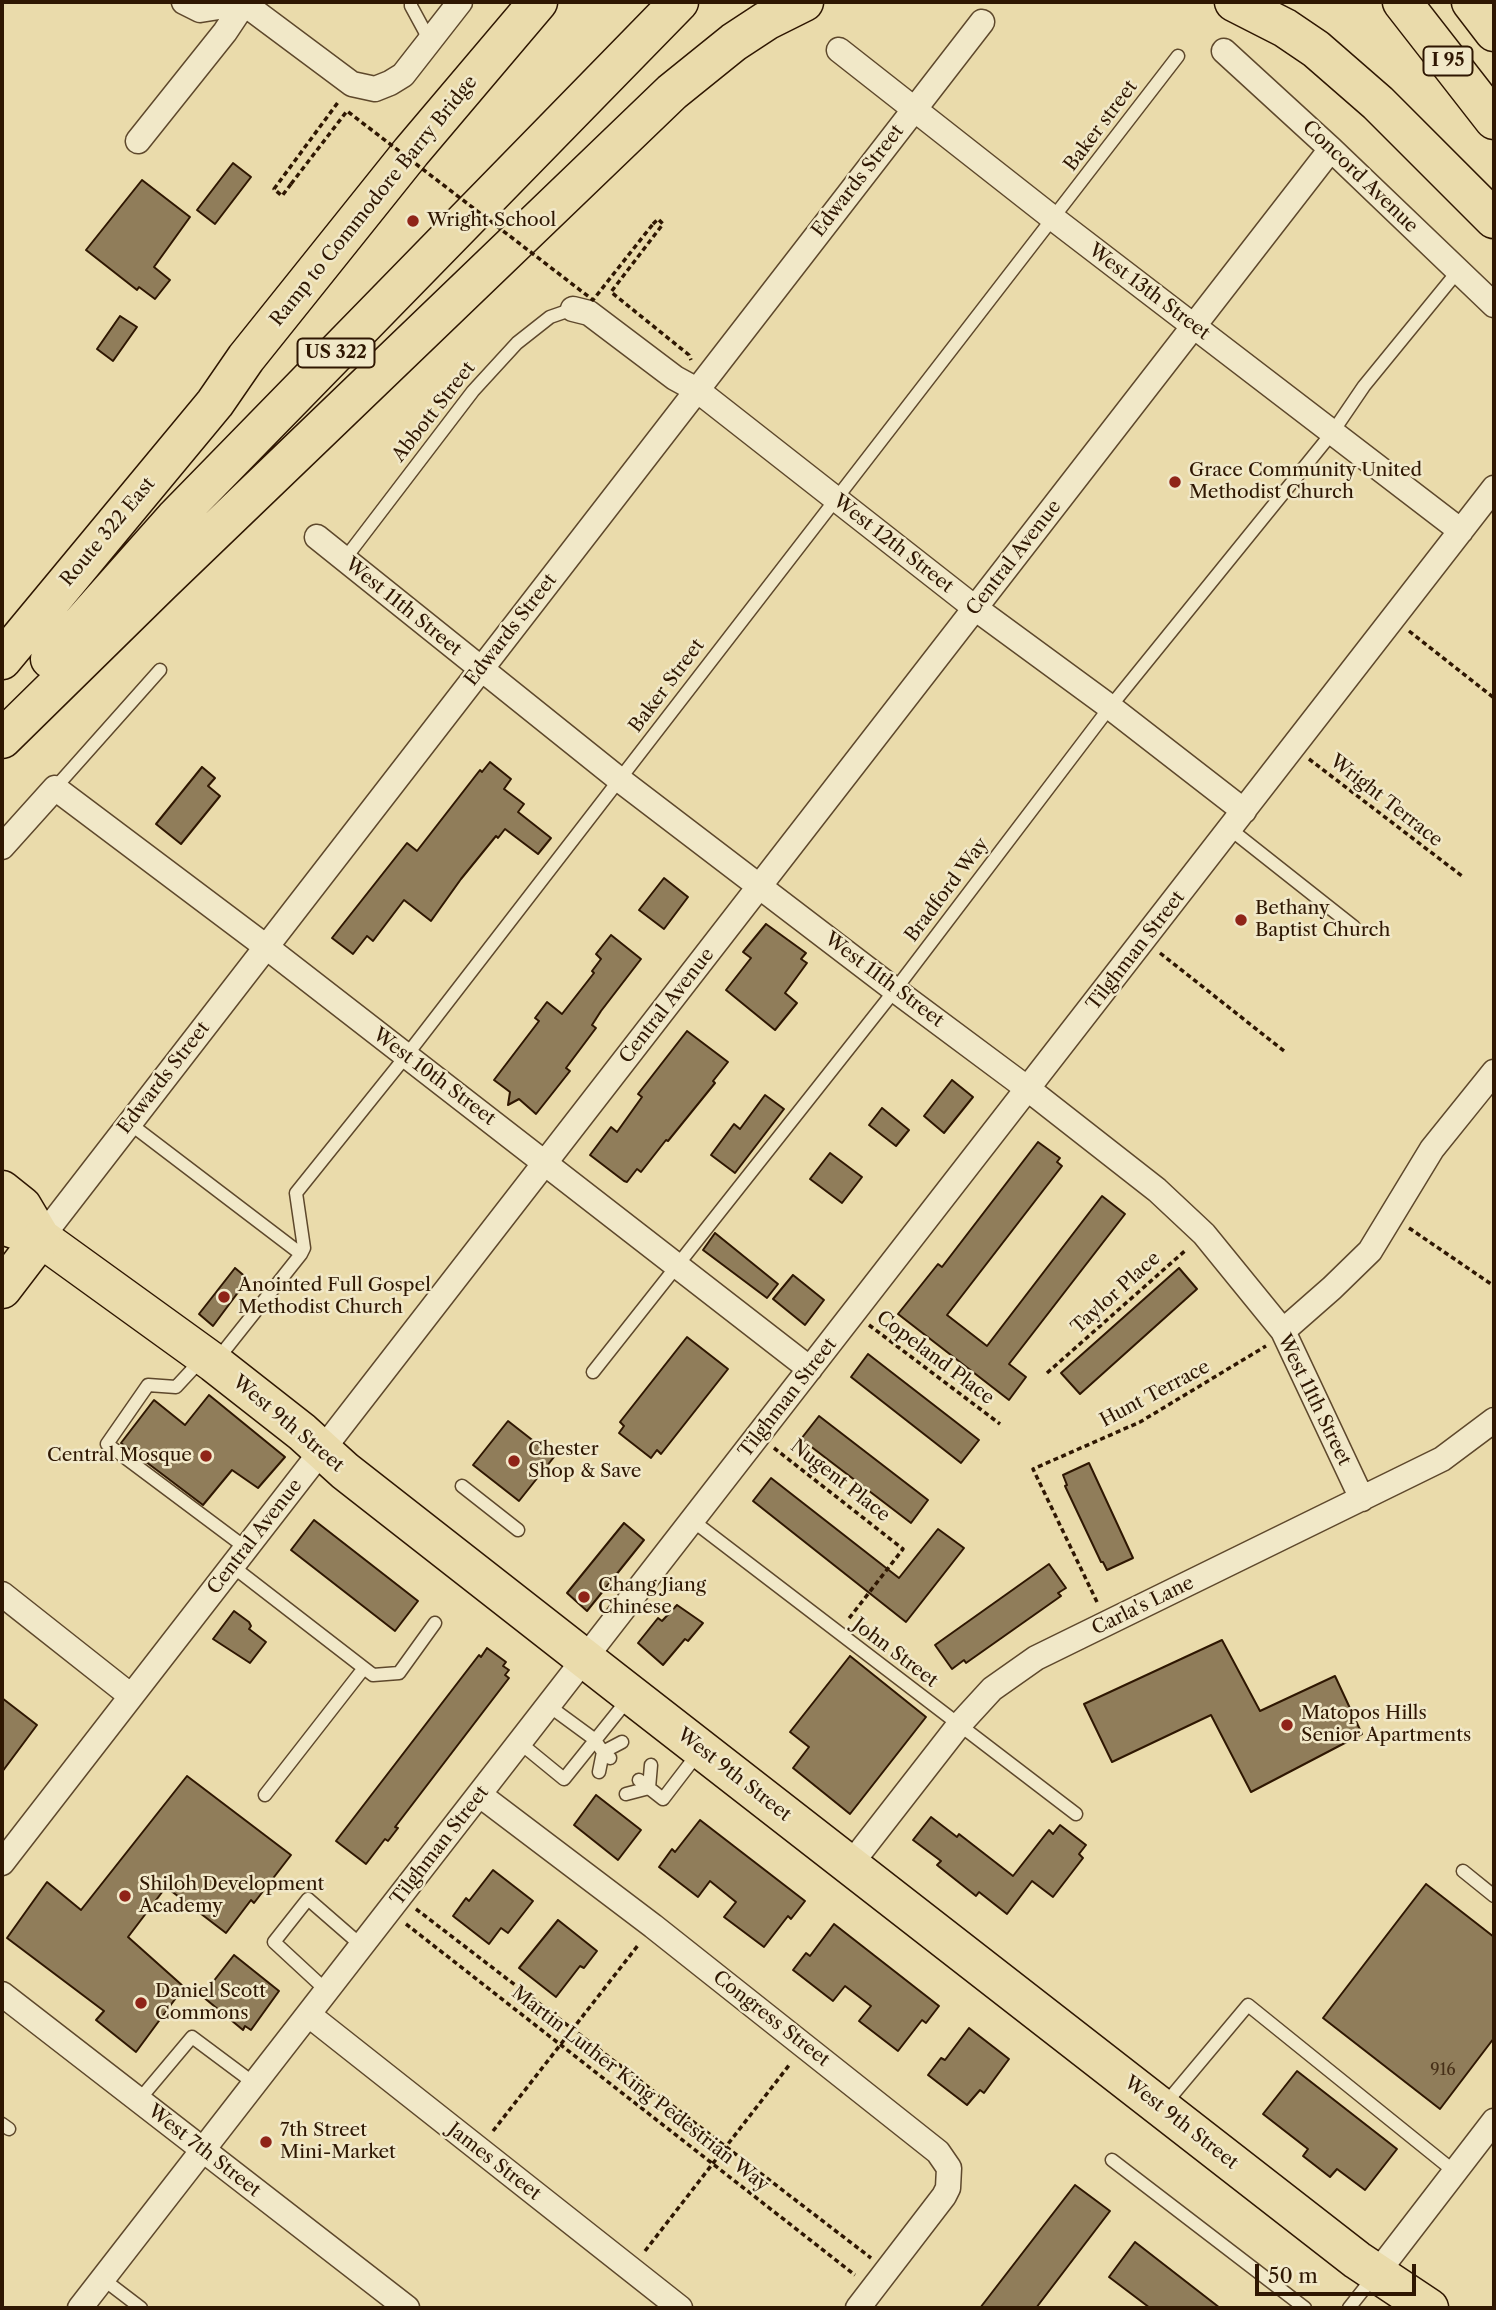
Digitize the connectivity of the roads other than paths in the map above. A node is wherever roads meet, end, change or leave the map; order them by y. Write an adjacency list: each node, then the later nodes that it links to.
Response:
1 (184, 2): 2 (street)
2 (243, 2): 14 (street); 20 (street)
3 (411, 2): 14 (lane)
4 (460, 2): 14 (street)
5 (538, 2): 29 (main road, Ramp to Commodore Barry Bridge / US 322)
6 (562, 2): 29 (main road)
7 (679, 2): 41 (main road, US 322)
8 (804, 2): 42 (main road)
9 (1234, 2): 23 (main road)
10 (1402, 2): 19 (main road, I 95)
11 (1471, 2): 13 (main road, I 95)
12 (982, 22): 18 (street, Edwards Street)
13 (1494, 32)
14 (430, 41)
15 (839, 50): 18 (street, West 13th Street)
16 (1224, 51): 21 (street, Concord Avenue)
17 (1178, 57): 22 (lane, Baker street)
18 (914, 110): 22 (street, West 13th Street); 28 (street, Edwards Street)
19 (1494, 120)
20 (138, 141)
21 (1331, 149): 24 (street, Concord Avenue); 27 (street, Central Avenue)
22 (1054, 219): 27 (street, West 13th Street); 32 (lane, Baker Street)
23 (1494, 219)
24 (1458, 271): 25 (street, Concord Avenue); 30 (lane, Bradford Way)
25 (1494, 304)
26 (573, 309): 28 (street, West 12th Street); 35 (lane, Abbott Street)
27 (1194, 326): 30 (street, West 13th Street); 36 (street, Central Avenue)
28 (697, 390): 32 (street, West 12th Street); 38 (street, Edwards Street)
29 (215, 403): 37 (main road, Route 322 East / US 322)
30 (1332, 433): 33 (street, West 13th Street); 40 (lane, Bradford Way)
31 (1494, 488): 33 (street, Tilghman Street)
32 (834, 499): 36 (street, West 12th Street); 43 (lane, Baker Street)
33 (1461, 531): 45 (street, Tilghman Street)
34 (317, 537): 35 (street, West 11th Street)
35 (344, 559): 38 (street, West 11th Street)
36 (975, 608): 40 (street, West 12th Street); 47 (street, Central Avenue)
37 (2, 660)
38 (481, 669): 43 (street, West 11th Street); 49 (street, Edwards Street)
39 (160, 670): 44 (lane)
40 (1110, 707): 45 (street, West 12th Street); 50 (lane, Bradford Way)
41 (2, 713)
42 (2, 740)
43 (620, 780): 47 (street, West 11th Street); 51 (lane, Baker Street)
44 (55, 788): 46 (street); 49 (street, West 10th Street)
45 (1237, 820): 48 (lane); 53 (street, Tilghman Street)
46 (2, 847)
47 (760, 885): 50 (street, West 11th Street); 55 (street, Central Avenue)
48 (1354, 927)
49 (265, 946): 51 (street, West 10th Street); 54 (street, Edwards Street)
50 (895, 990): 53 (street, West 11th Street); 60 (lane, Bradford Way)
51 (406, 1056): 55 (street, West 10th Street); 59 (lane, Baker Street)
52 (1494, 1073): 62 (street)
53 (1028, 1089): 62 (street, West 11th Street); 64 (street, Tilghman Street)
54 (129, 1123): 58 (street, Edwards Street); 59 (lane)
55 (545, 1162): 60 (street, West 10th Street); 67 (street, Central Avenue)
56 (2, 1191): 58 (main road, West 9th Street)
57 (2, 1225): 58 (main road, West 9th Street)
58 (41, 1238): 61 (main road); 63 (main road, West 9th Street)
59 (301, 1254): 63 (lane)
60 (677, 1266): 64 (street, West 10th Street); 65 (lane, Bradford Way)
61 (2, 1289)
62 (1283, 1331): 69 (street, West 11th Street)
63 (210, 1360): 67 (main road, West 9th Street); 72 (lane)
64 (810, 1369): 70 (street, Tilghman Street)
65 (593, 1372)
66 (1494, 1420): 69 (street, Carla's Lane)
67 (322, 1450): 72 (street, Central Avenue); 75 (main road, West 9th Street)
68 (462, 1486): 71 (lane)
69 (1362, 1499): 80 (street, Carla's Lane)
70 (693, 1521): 75 (street, Tilghman Street); 80 (lane, John Street)
71 (518, 1530)
72 (239, 1557): 76 (lane); 78 (street, Central Avenue)
73 (2, 1594): 78 (street)
74 (435, 1623): 76 (lane)
75 (585, 1659): 77 (main road, West 9th Street); 79 (street, Tilghman Street)
76 (364, 1668): 91 (lane)
77 (632, 1695): 81 (lane); 84 (main road, West 9th Street)
78 (131, 1696): 93 (street, Central Avenue)
79 (549, 1706): 81 (lane); 83 (street, Tilghman Street)
80 (959, 1725): 92 (lane, John Street); 94 (street, Carla's Lane)
81 (594, 1739): 83 (lane); 85 (lane)
82 (622, 1742): 85 (lane)
83 (520, 1743): 89 (street, Tilghman Street)
84 (701, 1749): 88 (lane); 94 (main road, West 9th Street)
85 (607, 1755): 87 (lane)
86 (651, 1765): 88 (lane)
87 (598, 1772)
88 (644, 1784): 90 (lane)
89 (480, 1794): 97 (street, Tilghman Street); 110 (street, Congress Street)
90 (626, 1794)
91 (265, 1795)
92 (1076, 1814)
93 (2, 1863)
94 (850, 1865): 103 (main road, West 9th Street)
95 (1463, 1871): 96 (lane)
96 (1494, 1896)
97 (362, 1946): 98 (street, Tilghman Street); 98 (lane)
98 (327, 1991): 100 (street, Tilghman Street)
99 (2, 1994): 102 (street, West 7th Street)
100 (309, 2015): 101 (street, Tilghman Street); 114 (street, James Street)
101 (255, 2084): 102 (lane); 105 (street, Tilghman Street)
102 (139, 2100): 105 (street, West 7th Street)
103 (1162, 2108): 107 (lane); 108 (main road, West 9th Street)
104 (1494, 2122): 107 (street)
105 (203, 2150): 109 (street, Tilghman Street); 113 (street, West 7th Street)
106 (1112, 2160): 115 (lane)
107 (1455, 2172): 108 (street)
108 (1377, 2273): 116 (lane); 117 (main road, West 9th Street)
109 (103, 2279): 111 (street, Tilghman Street); 112 (lane)
110 (874, 2287)
111 (80, 2308)
112 (141, 2308)
113 (407, 2308)
114 (680, 2308)
115 (1305, 2308)
116 (1349, 2308)
117 (1429, 2308)

